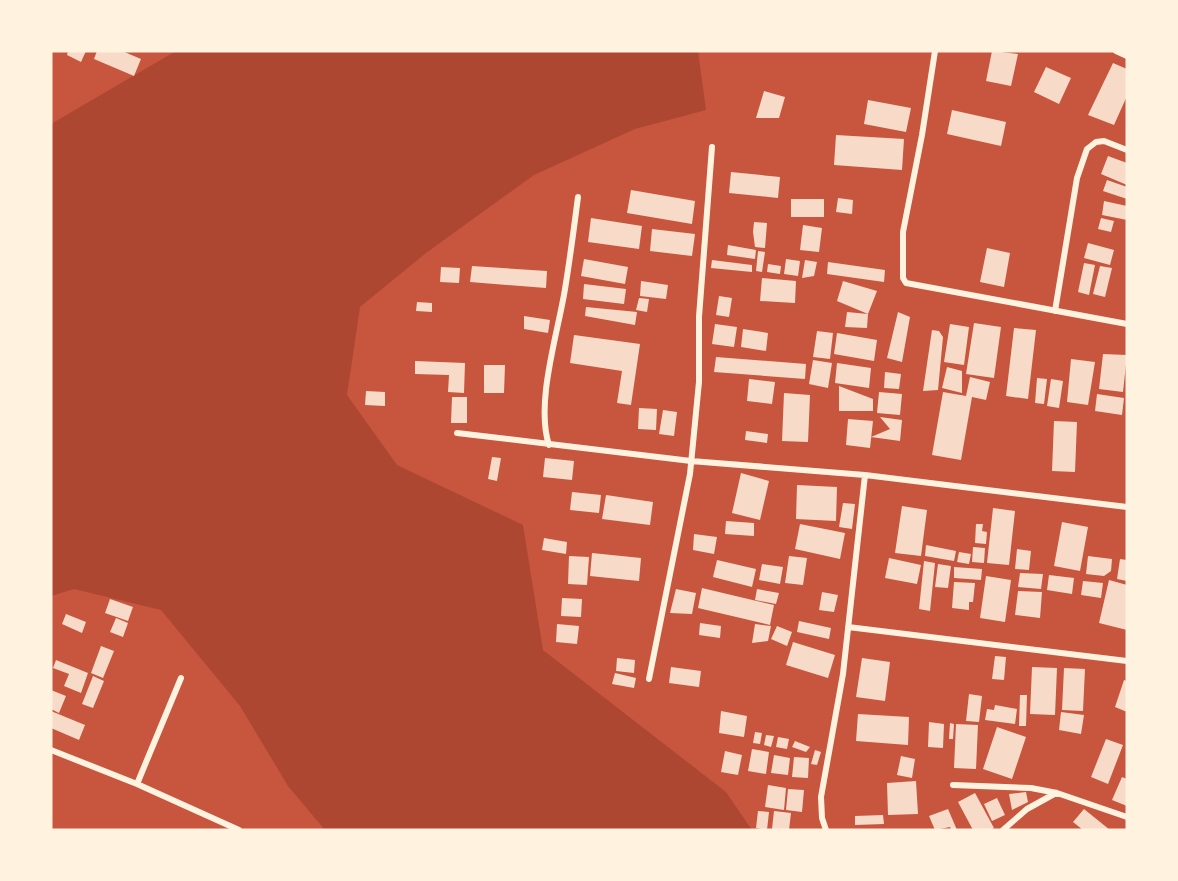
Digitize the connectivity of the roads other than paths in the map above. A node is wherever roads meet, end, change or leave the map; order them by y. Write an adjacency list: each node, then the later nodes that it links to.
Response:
1 (935, 51): 7 (street)
2 (1116, 51): 3 (street)
3 (1127, 56)
4 (711, 147): 11 (street)
5 (1127, 150): 7 (street)
6 (578, 197): 10 (street)
7 (1055, 311): 8 (street)
8 (1127, 324)
9 (457, 433): 10 (street)
10 (549, 445): 11 (street)
11 (691, 460): 12 (street); 17 (street)
12 (865, 475): 13 (street); 14 (street)
13 (1127, 507)
14 (849, 627): 15 (street); 24 (street)
15 (1127, 661)
16 (181, 678): 19 (street)
17 (649, 679)
18 (51, 750): 19 (street)
19 (137, 784): 23 (street)
20 (953, 785): 21 (street)
21 (1057, 793): 22 (street); 25 (street)
22 (1127, 817)
23 (239, 830)
24 (826, 830)
25 (1003, 830)

